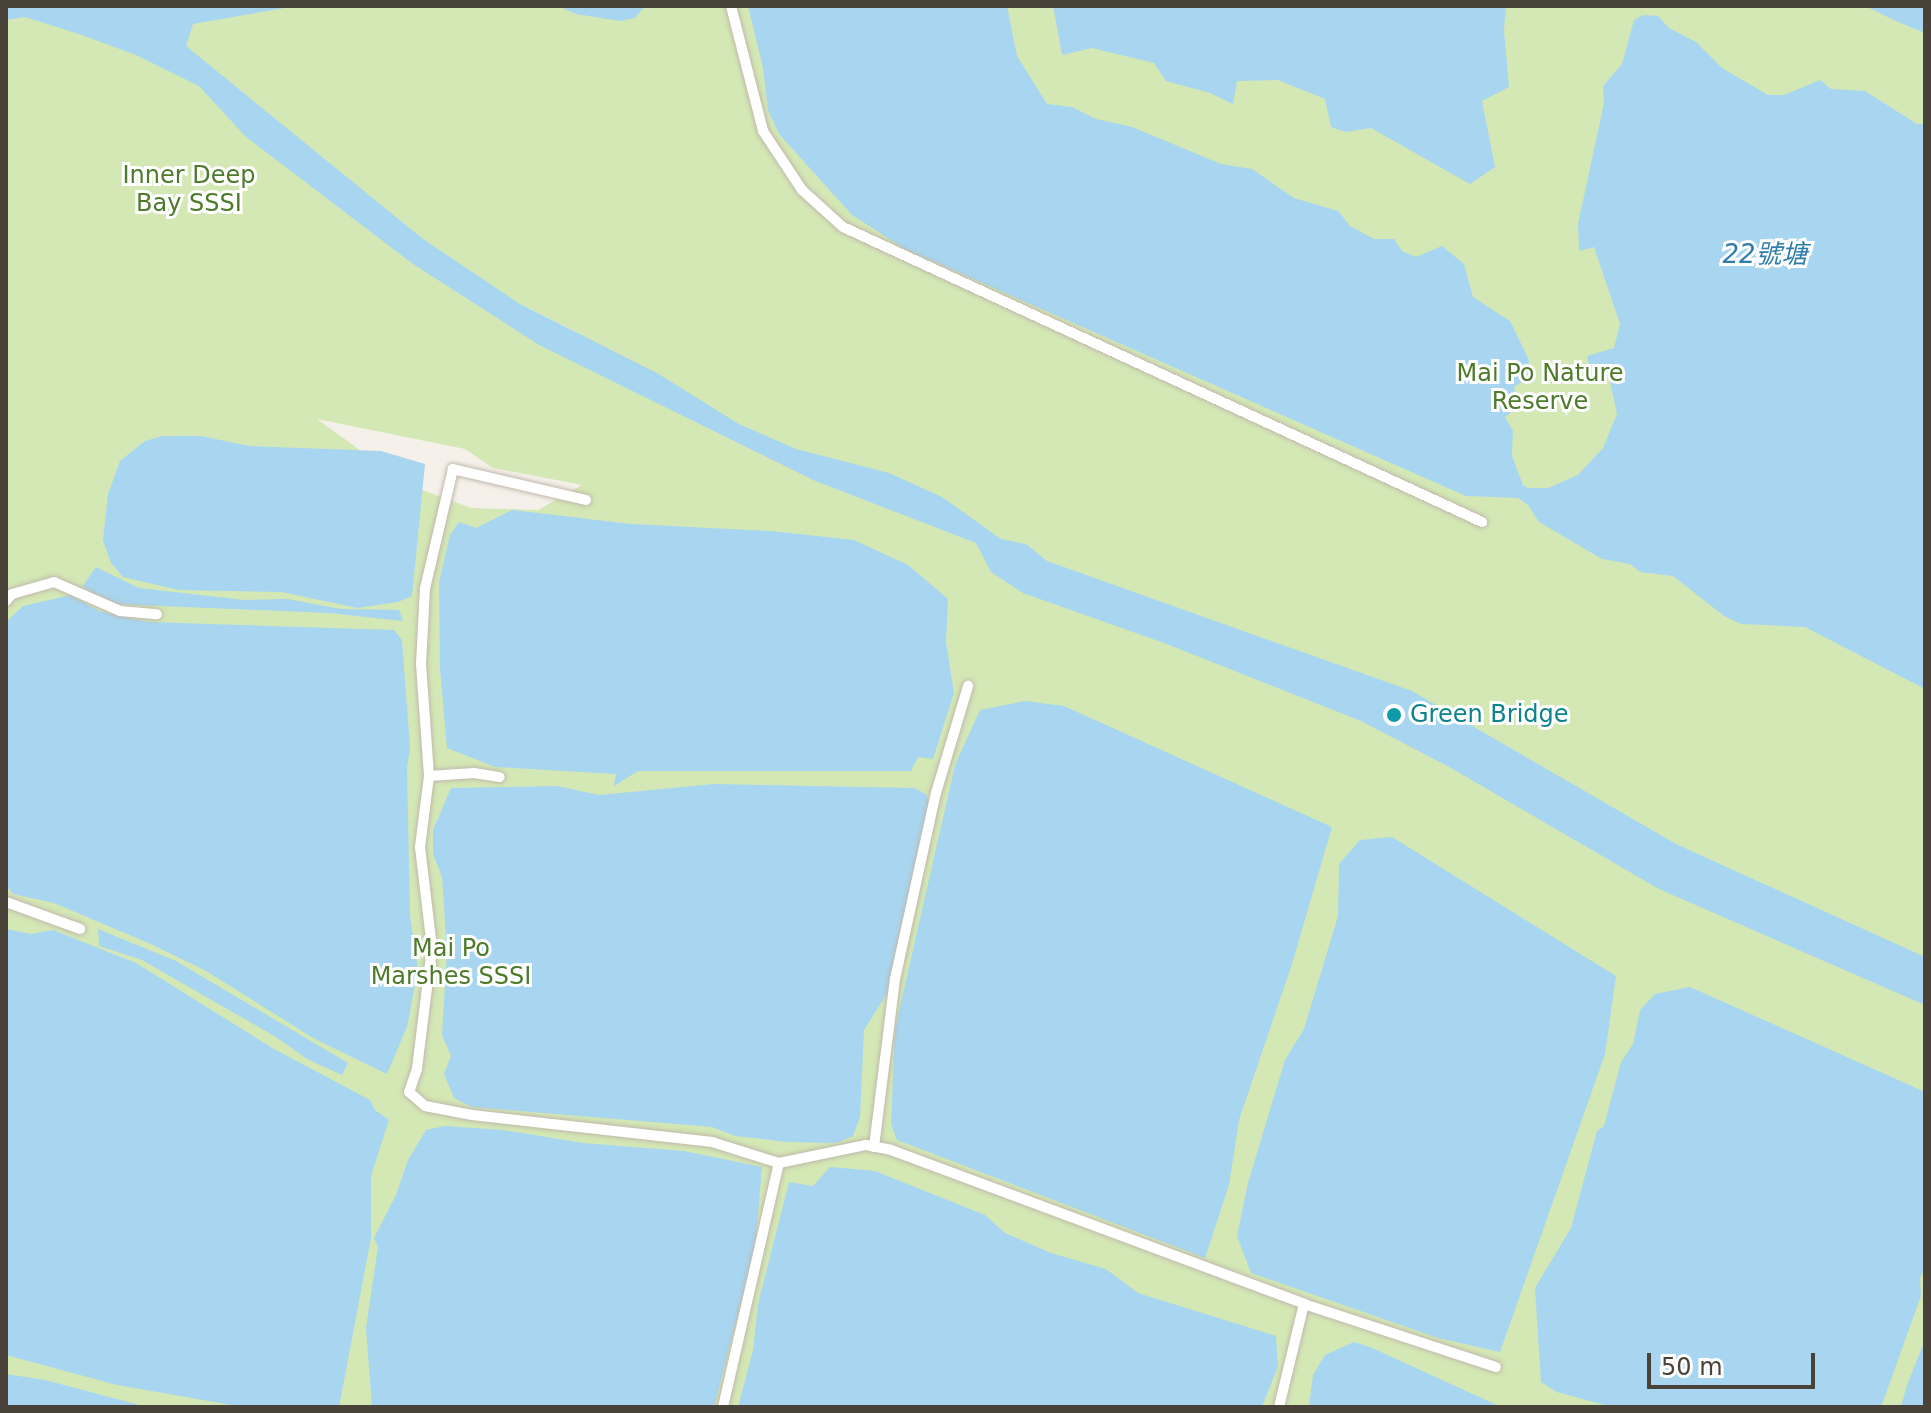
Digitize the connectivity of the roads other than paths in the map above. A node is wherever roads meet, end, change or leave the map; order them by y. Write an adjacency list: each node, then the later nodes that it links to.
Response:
1 (731, 6): 3 (lane)
2 (586, 500): 7 (lane)
3 (1482, 522)
4 (6, 601): 5 (lane)
5 (157, 614)
6 (968, 686): 11 (lane)
7 (429, 776): 8 (lane); 12 (lane)
8 (500, 777)
9 (6, 902): 10 (lane)
10 (80, 929)
11 (874, 1147): 12 (lane); 13 (lane)
12 (779, 1163): 15 (lane)
13 (1304, 1304): 14 (lane); 16 (lane)
14 (1496, 1367)
15 (723, 1407)
16 (1279, 1407)

